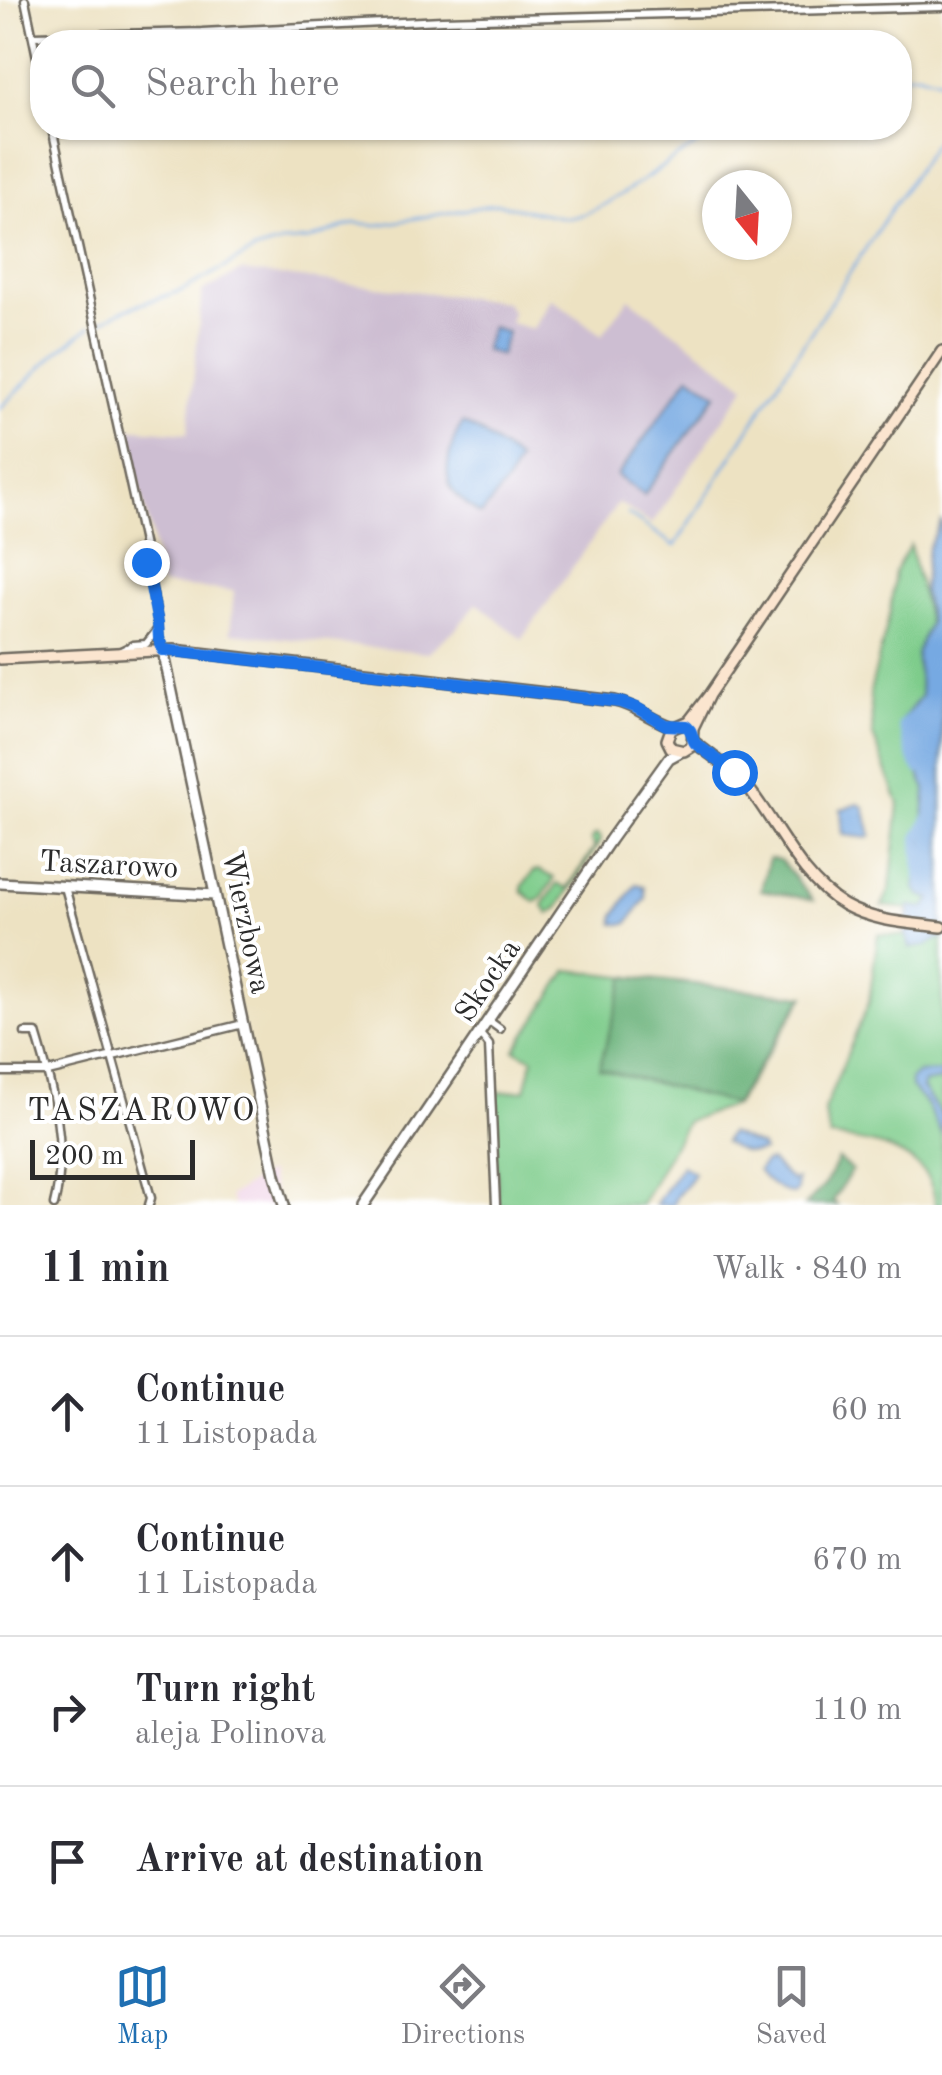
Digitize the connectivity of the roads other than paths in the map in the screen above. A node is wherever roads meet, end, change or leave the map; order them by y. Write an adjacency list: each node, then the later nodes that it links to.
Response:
1 (25, 0): 3 (street)
2 (942, 7): 4 (street)
3 (32, 30)
4 (242, 30)
5 (55, 140): 7 (street)
6 (942, 351): 11 (main road, Skocka)
7 (159, 626): 8 (street); 9 (street)
8 (163, 650): 9 (main road); 12 (main road); 19 (street, Wierzbowa)
9 (118, 652): 10 (main road)
10 (0, 659)
11 (710, 695): 13 (main road, Skocka); 15 (main road, Skocka)
12 (628, 704): 13 (main road); 14 (main road)
13 (678, 726): 14 (main road, Skocka); 15 (main road)
14 (668, 740): 15 (main road); 16 (street, Skocka)
15 (688, 744): 16 (street, Skocka); 20 (main road)
16 (651, 782): 21 (street, Skocka)
17 (0, 883): 18 (street, Taszarowo)
18 (65, 887): 19 (street, Taszarowo); 26 (street)
19 (215, 895): 22 (street, Wierzbowa)
20 (942, 927)
21 (489, 1021): 23 (street); 25 (street, Skocka)
22 (243, 1024): 26 (street); 31 (street, Wierzbowa)
23 (500, 1029)
24 (25, 1033): 28 (street)
25 (480, 1034): 32 (street, Skocka); 33 (street)
26 (112, 1056): 28 (street); 30 (street)
27 (0, 1072): 28 (street)
28 (48, 1072): 29 (street)
29 (54, 1205)
30 (149, 1205)
31 (284, 1205)
32 (363, 1205)
33 (496, 1205)

